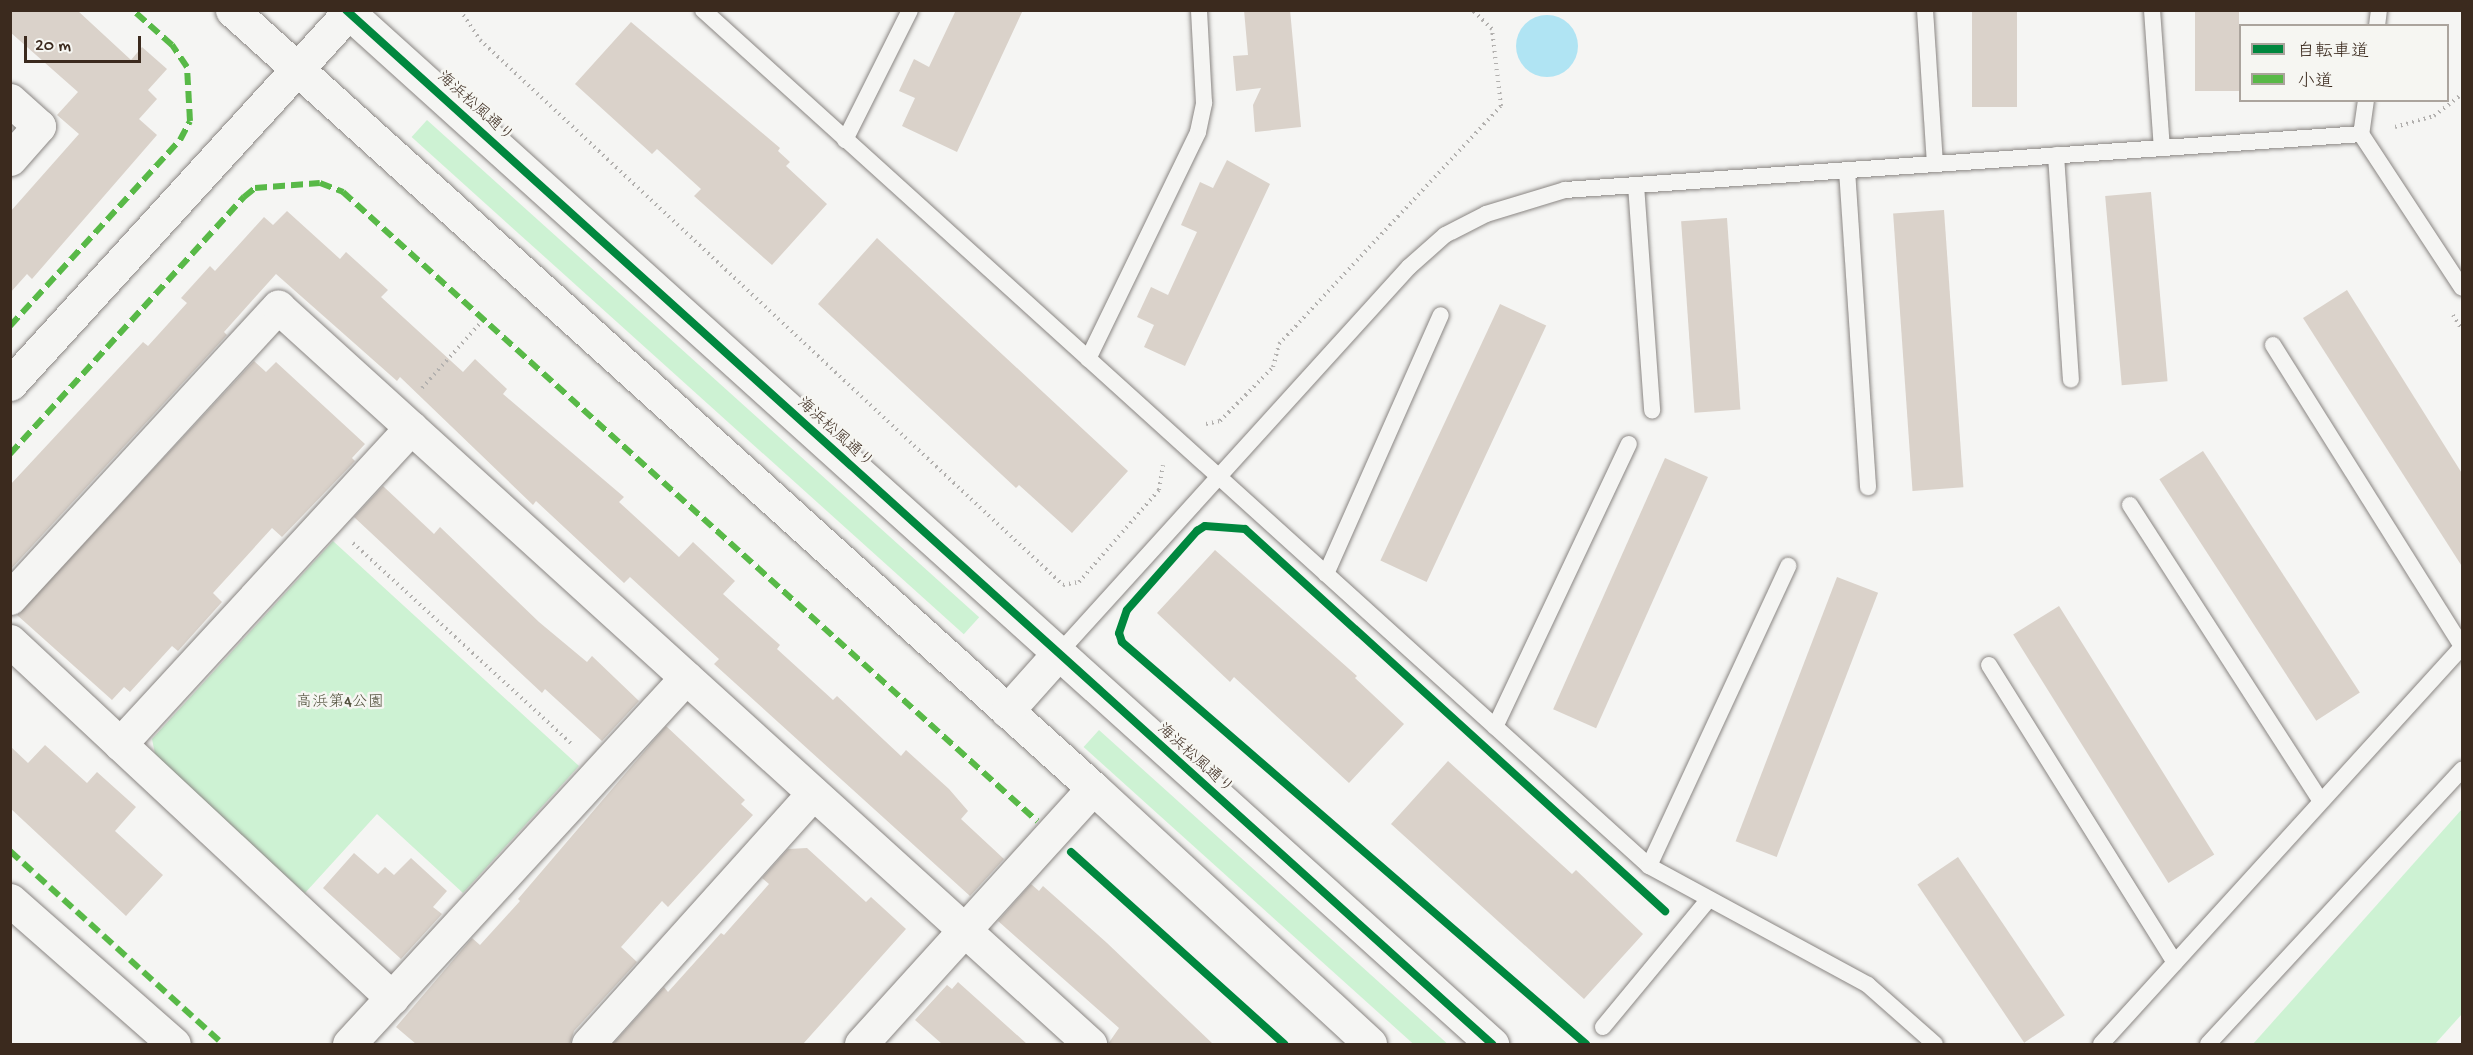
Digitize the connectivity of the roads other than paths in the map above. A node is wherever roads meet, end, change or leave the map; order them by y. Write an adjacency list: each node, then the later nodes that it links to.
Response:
1 (232, 10): 8 (street)
2 (703, 10): 12 (lane)
3 (910, 10): 12 (lane)
4 (1199, 10): 22 (lane)
5 (1925, 10): 16 (lane)
6 (2152, 10): 13 (lane)
7 (349, 11): 8 (street); 36 (street, 海浜松風通り)
8 (298, 69): 24 (street); 39 (street)
9 (10, 100): 15 (street)
10 (2366, 102): 11 (lane)
11 (2361, 134): 13 (lane); 19 (lane)
12 (845, 140): 22 (lane)
13 (2162, 148): 14 (lane)
14 (2056, 155): 16 (lane); 23 (lane)
15 (10, 159)
16 (1935, 164): 17 (lane)
17 (1847, 170): 18 (lane); 29 (lane)
18 (1636, 185): 25 (lane); 28 (lane)
19 (2463, 288)
20 (1441, 315): 32 (lane)
21 (2273, 345): 35 (lane)
22 (1088, 359): 28 (lane)
23 (2071, 379)
24 (10, 384)
25 (1652, 410)
26 (405, 422): 33 (street); 38 (street); 41 (street)
27 (1629, 444): 40 (lane)
28 (1218, 477): 32 (lane); 36 (lane)
29 (1868, 487)
30 (2130, 505): 45 (lane)
31 (1788, 566): 46 (lane)
32 (1326, 574): 40 (lane)
33 (10, 598)
34 (10, 641): 41 (street)
35 (2463, 646): 45 (lane)
36 (1057, 655): 39 (street); 59 (street, 海浜松風通り)
37 (1989, 665): 50 (lane)
38 (686, 677): 44 (street); 51 (street)
39 (1007, 711): 43 (street)
40 (1495, 727): 46 (lane)
41 (120, 744): 51 (street)
42 (2463, 770): 62 (lane)
43 (1093, 788): 49 (street); 58 (street)
44 (813, 793): 49 (street); 55 (street)
45 (2321, 801): 50 (lane)
46 (1649, 866): 47 (lane)
47 (1709, 899): 52 (lane); 60 (lane)
48 (10, 900): 53 (street)
49 (964, 930): 56 (street); 57 (street)
50 (2175, 963): 61 (lane)
51 (392, 998): 54 (street)
52 (1603, 1027)
53 (174, 1044)
54 (349, 1044)
55 (588, 1044)
56 (861, 1044)
57 (1090, 1044)
58 (1370, 1044)
59 (1492, 1044)
60 (1935, 1044)
61 (2102, 1044)
62 (2208, 1044)

